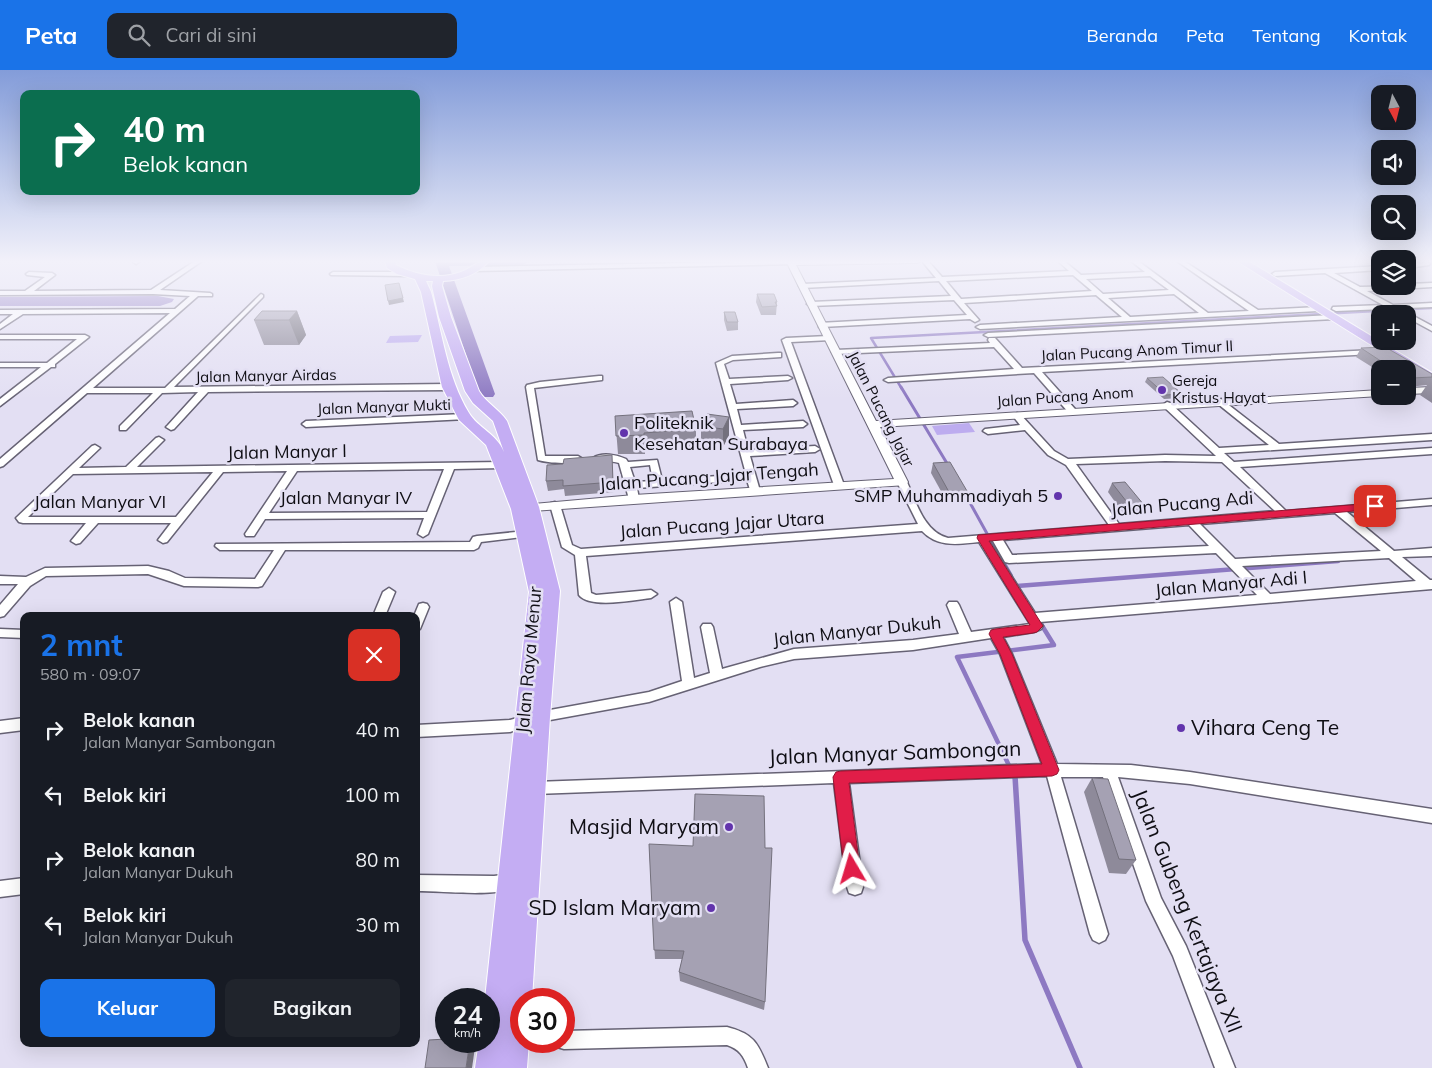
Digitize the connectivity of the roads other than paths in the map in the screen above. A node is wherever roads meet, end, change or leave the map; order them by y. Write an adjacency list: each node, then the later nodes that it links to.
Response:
1 (182, 308): 14 (street)
2 (249, 308): 52 (street)
3 (430, 308): 36 (main road, Jalan Raya Menur)
4 (442, 308): 34 (main road, Jalan Raya Menur)
5 (813, 308): 25 (street, Jalan Pucang Jajar)
6 (964, 308): 22 (street)
7 (1115, 308): 23 (street)
8 (1197, 308): 20 (street)
9 (1249, 308): 15 (street)
10 (1324, 308): 19 (main road)
11 (1326, 308): 19 (main road)
12 (0, 312): 13 (street)
13 (21, 312): 14 (street); 26 (street)
14 (177, 312): 55 (street)
15 (1256, 312): 19 (street); 20 (street)
16 (1371, 312): 19 (street)
17 (1416, 312): 18 (street)
18 (1432, 312)
19 (1334, 313): 21 (street); 28 (street); 29 (main road); 30 (main road)
20 (1205, 314): 23 (street)
21 (1371, 314)
22 (972, 317): 25 (street); 28 (street)
23 (1127, 318): 28 (street)
24 (1416, 320): 27 (street)
25 (822, 326): 32 (street, Jalan Pucang Jajar)
26 (0, 327)
27 (1432, 329)
28 (985, 331): 33 (street)
29 (1371, 332)
30 (1371, 336)
31 (0, 337): 42 (street)
32 (828, 338): 39 (street, Jalan Pucang Jajar); 105 (street)
33 (996, 345): 39 (street); 45 (street)
34 (457, 347): 36 (main road); 65 (main road, Jalan Raya Menur)
35 (1371, 347): 44 (street, Jalan Pucang Anom Timur II)
36 (440, 350): 51 (main road, Jalan Raya Menur)
37 (1393, 350): 48 (main road)
38 (1396, 350): 43 (main road)
39 (836, 352): 72 (street, Jalan Pucang Jajar)
40 (778, 355): 50 (street)
41 (0, 365): 42 (street)
42 (52, 365): 58 (street)
43 (1432, 367)
44 (1036, 370): 45 (street, Jalan Pucang Anom Timur II); 66 (street)
45 (1020, 371): 49 (street, Jalan Pucang Anom Timur II)
46 (599, 378): 95 (street)
47 (788, 378): 50 (street)
48 (1432, 379)
49 (888, 380)
50 (726, 382): 64 (street)
51 (449, 387): 53 (street, Jalan Manyar Airdas); 68 (main road, Jalan Raya Menur)
52 (164, 390): 53 (street, Jalan Manyar Airdas); 55 (street, Jalan Manyar Airdas); 75 (street)
53 (205, 390): 73 (street)
54 (1432, 390): 56 (street)
55 (84, 391): 93 (street)
56 (1416, 391)
57 (0, 394): 58 (street)
58 (12, 394): 61 (street)
59 (1371, 394): 60 (street, Jalan Pucang Anom)
60 (1222, 402): 63 (street, Jalan Pucang Anom); 83 (street)
61 (0, 403)
62 (793, 403): 64 (street)
63 (1167, 405): 66 (street, Jalan Pucang Anom); 86 (street)
64 (733, 407): 77 (street)
65 (487, 408): 68 (main road); 69 (main road, Jalan Raya Menur)
66 (1072, 411): 67 (street, Jalan Pucang Anom)
67 (1017, 416): 72 (street, Jalan Pucang Anom); 74 (street)
68 (464, 417): 70 (street, Jalan Manyar Mukti); 76 (main road, Jalan Raya Menur)
69 (498, 419): 76 (main road); 110 (main road, Jalan Raya Menur)
70 (306, 424)
71 (802, 424): 77 (street)
72 (873, 424): 102 (street, Jalan Pucang Jajar)
73 (170, 427)
74 (1027, 427): 78 (street); 91 (street)
75 (123, 428)
76 (476, 428): 94 (main road, Jalan Raya Menur)
77 (739, 428): 88 (street)
78 (988, 431)
79 (1432, 437): 81 (street)
80 (159, 440): 98 (street)
81 (1379, 440): 82 (street); 89 (street)
82 (1361, 441): 83 (street); 90 (street)
83 (1277, 447): 86 (street)
84 (95, 448): 100 (street)
85 (815, 449): 88 (street)
86 (1217, 451): 92 (street)
87 (1432, 451): 89 (street)
88 (746, 453): 101 (street)
89 (1397, 454): 90 (street)
90 (1378, 455): 92 (street)
91 (1069, 462): 92 (street); 119 (street)
92 (1229, 462): 112 (street)
93 (0, 464)
94 (502, 465): 96 (street, Jalan Manyar I); 110 (main road, Jalan Raya Menur)
95 (625, 465): 103 (street); 104 (street)
96 (450, 466): 97 (street, Jalan Manyar I); 113 (street)
97 (294, 468): 99 (street, Jalan Manyar I); 114 (street)
98 (130, 469): 99 (street, Jalan Manyar I); 100 (street, Jalan Manyar I)
99 (220, 469): 116 (street)
100 (72, 471): 115 (street, Jalan Manyar VI)
101 (751, 477): 103 (street); 106 (street)
102 (902, 482): 105 (street, Jalan Pucang Jajar Tengah); 118 (street, Jalan Pucang Jajar)
103 (658, 483): 104 (street)
104 (631, 485): 107 (street)
105 (839, 485): 106 (street, Jalan Pucang Jajar Tengah)
106 (755, 491): 107 (street, Jalan Pucang Jajar Tengah)
107 (634, 499): 109 (street, Jalan Pucang Jajar Tengah)
108 (1432, 502): 111 (street, Jalan Pucang Adi)
109 (555, 505): 110 (street, Jalan Pucang Jajar Tengah); 131 (street)
110 (525, 508): 122 (main road, Jalan Raya Menur); 154 (main road, Jalan Raya Menur)
111 (1337, 509): 112 (street, Jalan Pucang Adi); 132 (street)
112 (1284, 514): 117 (street, Jalan Pucang Adi)
113 (431, 515): 114 (street, Jalan Manyar IV); 121 (street)
114 (262, 516): 120 (street)
115 (94, 520): 116 (street, Jalan Manyar VI); 126 (street)
116 (179, 520): 125 (street)
117 (1191, 521): 119 (street, Jalan Pucang Adi); 129 (street)
118 (925, 527): 124 (street, Jalan Pucang Jajar); 131 (street, Jalan Pucang Jajar Utara)
119 (1116, 527): 123 (street, Jalan Pucang Adi)
120 (250, 534)
121 (423, 534)
122 (526, 534): 128 (street); 154 (main road, Jalan Raya Menur)
123 (988, 537): 124 (street, Jalan Pucang Adi); 129 (street); 146 (street)
124 (936, 538)
125 (163, 540)
126 (76, 541)
127 (220, 546): 128 (street)
128 (282, 546): 135 (street)
129 (1217, 549): 133 (street)
130 (1432, 552): 132 (street)
131 (580, 553): 138 (street)
132 (1391, 556): 133 (street); 136 (street)
133 (1235, 566): 139 (street)
134 (0, 580): 135 (street)
135 (29, 581): 144 (street)
136 (1430, 586): 139 (street, Jalan Manyar Adi I)
137 (389, 592): 143 (street)
138 (651, 594)
139 (1268, 599): 146 (street, Jalan Manyar Adi I)
140 (676, 602): 153 (street)
141 (952, 605): 151 (street)
142 (423, 607): 145 (street)
143 (381, 612)
144 (0, 613)
145 (420, 615)
146 (1037, 618): 150 (street, Jalan Manyar Dukuh)
147 (707, 627): 152 (street)
148 (0, 634): 149 (street)
149 (20, 634)
150 (997, 636): 151 (street, Jalan Manyar Dukuh); 158 (street)
151 (967, 638): 152 (street, Jalan Manyar Dukuh)
152 (716, 675): 153 (street, Jalan Manyar Dukuh)
153 (689, 684): 154 (street, Jalan Manyar Dukuh)
154 (531, 720): 157 (street, Jalan Manyar Dukuh); 161 (main road, Jalan Raya Menur); 163 (main road, Jalan Raya Menur)
155 (20, 724): 156 (street)
156 (0, 727)
157 (420, 732)
158 (1052, 770): 159 (street, Jalan Manyar Sambongan); 160 (street, Jalan Manyar Sambongan); 168 (street)
159 (1108, 770): 162 (street, Jalan Manyar Sambongan); 176 (street, Jalan Gubeng Kertajaya XII)
160 (841, 777): 161 (street, Jalan Manyar Sambongan); 166 (street)
161 (535, 788): 169 (main road, Jalan Raya Menur)
162 (1432, 816)
163 (510, 882): 164 (street); 169 (main road, Jalan Raya Menur)
164 (420, 883)
165 (20, 886): 167 (street)
166 (855, 887)
167 (0, 889)
168 (1099, 934)
169 (509, 998): 170 (main road, Jalan Raya Menur); 173 (main road, Jalan Raya Menur)
170 (510, 1003)
171 (575, 1040): 175 (street)
172 (515, 1053): 174 (main road, Jalan Raya Menur)
173 (490, 1068)
174 (512, 1068)
175 (758, 1068)
176 (1225, 1068)

